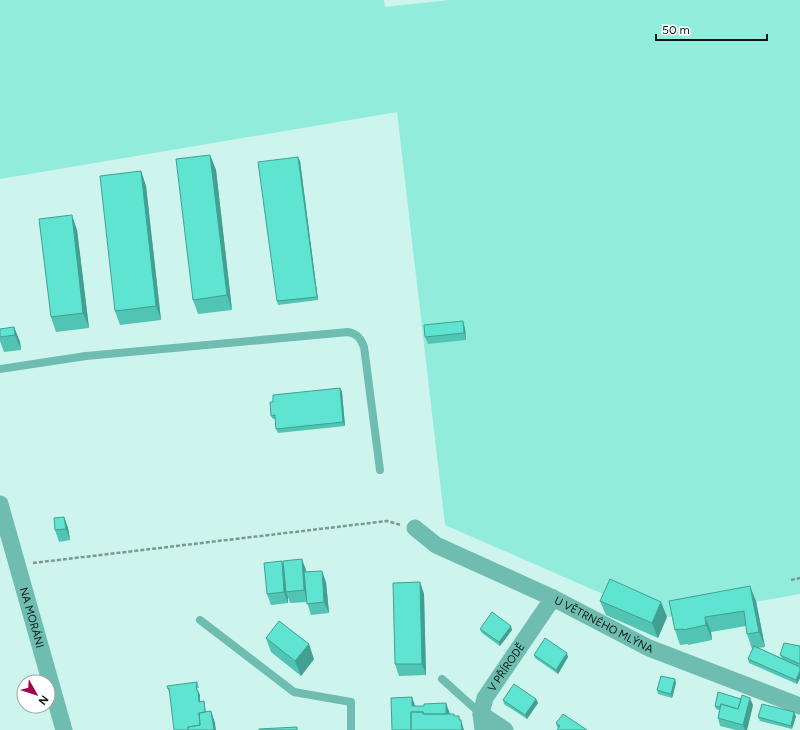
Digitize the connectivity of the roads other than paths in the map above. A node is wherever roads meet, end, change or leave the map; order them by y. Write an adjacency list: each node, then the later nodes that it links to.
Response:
1 (0, 369): 2 (lane)
2 (380, 470)
3 (0, 504): 10 (street, NA MORÁNI)
4 (415, 528): 5 (street, U VĚTRNÉHO MLÝNA)
5 (553, 598): 8 (street, U VĚTRNÉHO MLÝNA); 9 (street, V PŘÍRODĚ)
6 (200, 620): 11 (lane)
7 (442, 679): 9 (lane)
8 (800, 706)
9 (482, 722): 12 (street)
10 (64, 730)
11 (351, 730)
12 (505, 730)

